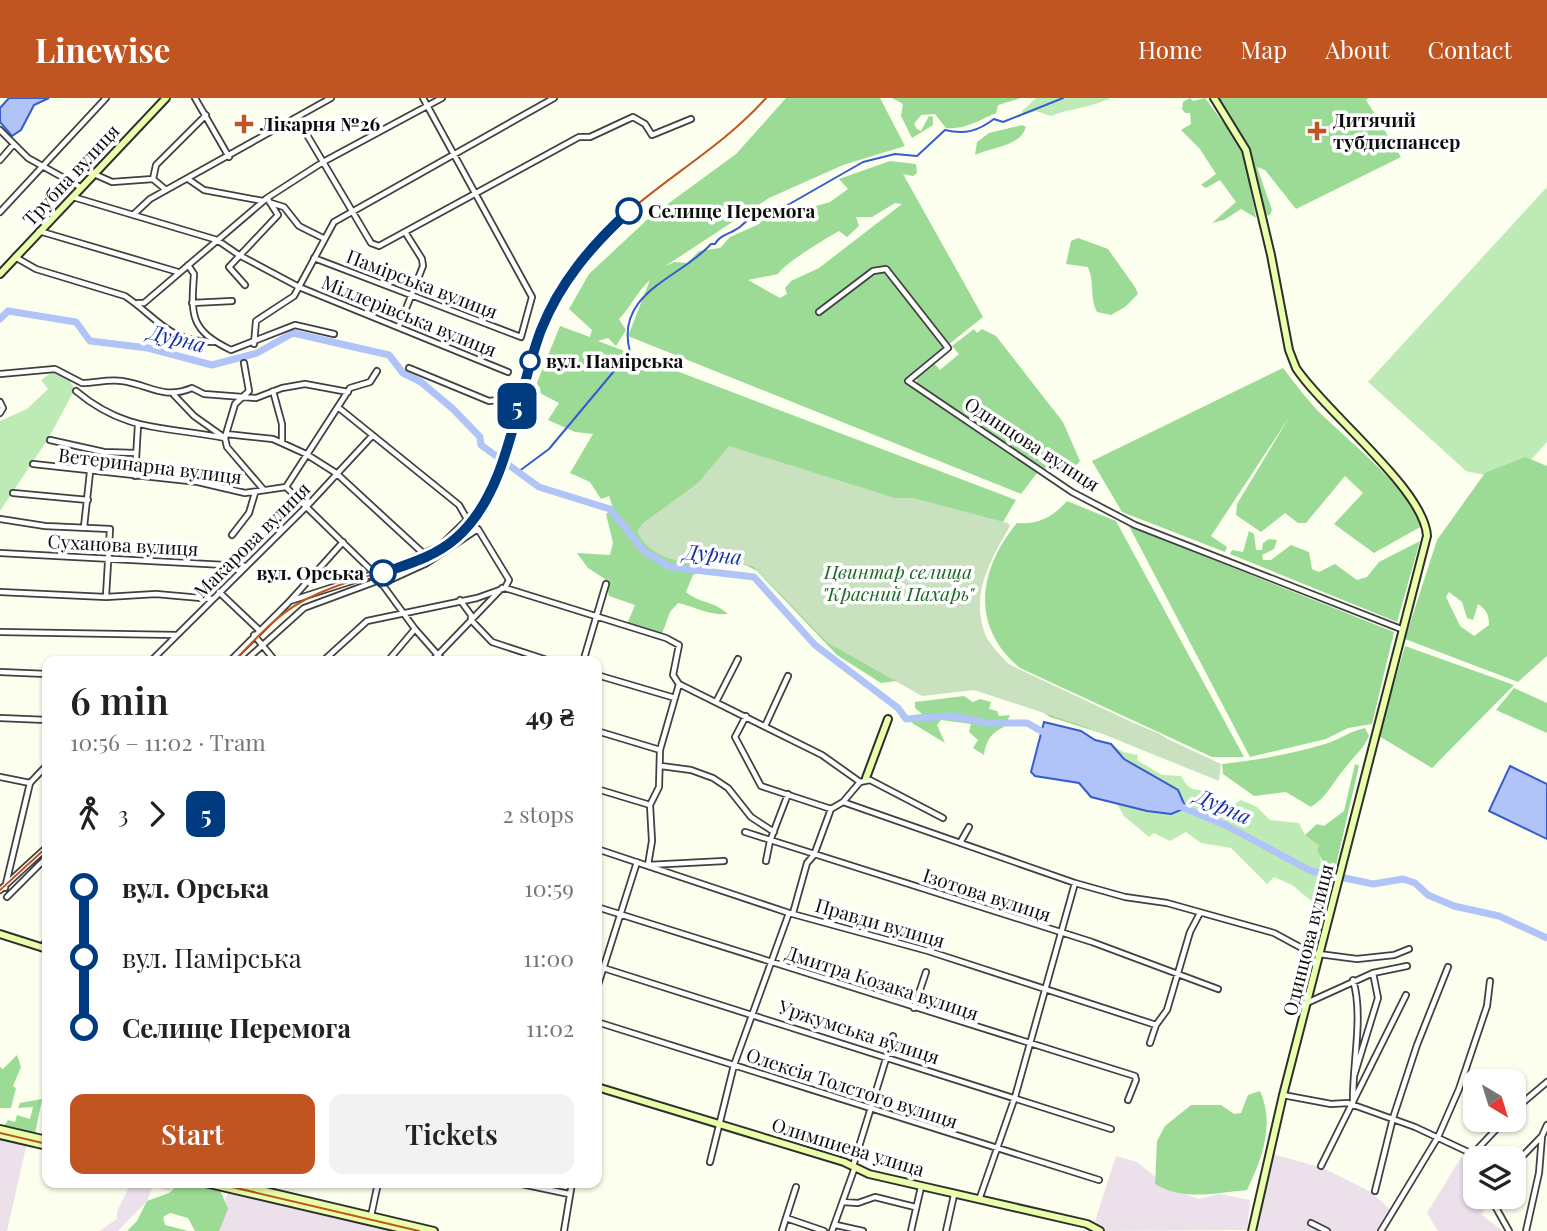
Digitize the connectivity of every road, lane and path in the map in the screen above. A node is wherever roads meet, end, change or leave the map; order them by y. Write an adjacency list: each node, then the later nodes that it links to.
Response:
1 (106, 98): 19 (street)
2 (166, 98): 20 (main road, Трубна вулиця)
3 (195, 98): 10 (street)
4 (331, 98): 11 (street)
5 (423, 98): 9 (street)
6 (442, 98): 9 (street)
7 (554, 98): 15 (street)
8 (1214, 98): 108 (main road, Одинцова вулиця)
9 (427, 106): 15 (street); 18 (street)
10 (206, 115): 16 (street); 21 (street)
11 (297, 118): 16 (street); 18 (street)
12 (691, 119): 25 (street)
13 (0, 130): 14 (street)
14 (13, 145): 17 (street); 19 (street)
15 (452, 153): 25 (street); 28 (street)
16 (229, 157): 22 (street)
17 (0, 160)
18 (323, 162): 27 (street); 28 (street)
19 (43, 166): 23 (street); 29 (street)
20 (93, 173): 21 (street); 23 (main road, Трубна вулиця)
21 (153, 179): 24 (street)
22 (188, 179): 24 (street); 27 (street)
23 (80, 187): 26 (main road, Трубна вулиця)
24 (166, 190): 30 (street)
25 (474, 192): 32 (street); 43 (street, Памірська вулиця)
26 (72, 197): 30 (street, Міллерівська вулиця); 31 (main road, Трубна вулиця)
27 (267, 200): 33 (street); 34 (street); 35 (street)
28 (352, 210): 32 (street); 33 (street)
29 (0, 212)
30 (133, 215): 34 (street, Міллерівська вулиця)
31 (39, 231): 36 (main road, Трубна вулиця); 39 (street)
32 (405, 232): 43 (street)
33 (323, 238): 37 (street)
34 (217, 240): 35 (street, Міллерівська вулиця); 38 (street)
35 (239, 255): 41 (street); 42 (street, Міллерівська вулиця)
36 (15, 257): 40 (main road, Трубна вулиця); 45 (street)
37 (314, 258): 42 (street); 43 (street, Памірська вулиця)
38 (188, 265): 39 (street); 46 (street)
39 (179, 272): 45 (street)
40 (0, 274)
41 (245, 285)
42 (299, 287): 48 (street, Міллерівська вулиця); 51 (street)
43 (411, 295): 48 (street)
44 (232, 301): 46 (street)
45 (138, 303): 50 (street)
46 (192, 303): 50 (street)
47 (818, 312): 108 (street, Одинцова вулиця)
48 (398, 326): 55 (street, Міллерівська вулиця)
49 (334, 334): 51 (street)
50 (215, 342): 51 (street)
51 (254, 344)
52 (244, 363): 61 (street)
53 (409, 368): 62 (street)
54 (377, 370): 59 (street)
55 (508, 372)
56 (0, 374): 60 (street)
57 (75, 391): 66 (street)
58 (273, 391): 59 (street); 61 (street); 70 (street)
59 (348, 392): 64 (street)
60 (174, 396): 61 (street); 67 (street)
61 (240, 398): 67 (street)
62 (498, 400)
63 (0, 402): 65 (street)
64 (339, 408): 68 (street); 72 (street)
65 (0, 413)
66 (138, 425): 67 (street); 71 (street)
67 (225, 436): 70 (street); 79 (street, Ветеринарна вулиця)
68 (372, 436): 75 (street, Макарова вулиця); 85 (street)
69 (50, 440): 71 (street)
70 (282, 442): 72 (street)
71 (136, 453): 77 (street)
72 (306, 454): 75 (street); 78 (street)
73 (33, 464): 74 (street, Ветеринарна вулиця)
74 (90, 472): 77 (street, Ветеринарна вулиця); 82 (street)
75 (336, 473): 83 (street, Макарова вулиця); 90 (street)
76 (496, 474): 85 (street)
77 (135, 476): 81 (street, Ветеринарна вулиця)
78 (286, 487): 79 (street, Ветеринарна вулиця); 83 (street)
79 (263, 489): 81 (street, Ветеринарна вулиця)
80 (13, 493): 82 (street)
81 (254, 493): 87 (street)
82 (88, 500): 86 (street)
83 (306, 504): 88 (street); 92 (street, Макарова вулиця)
84 (0, 519): 86 (street)
85 (467, 519): 90 (street)
86 (85, 527): 91 (street)
87 (232, 535)
88 (343, 542): 93 (street); 102 (street)
89 (0, 553): 91 (street, Суханова вулиця)
90 (424, 554): 93 (street)
91 (109, 558): 92 (street, Суханова вулиця); 99 (street)
92 (245, 566): 98 (street, Макарова вулиця)
93 (374, 573): 94 (street); 102 (street)
94 (379, 582): 96 (street); 103 (street); 112 (street)
95 (606, 584): 104 (street)
96 (504, 587): 101 (street); 104 (street); 105 (street)
97 (0, 592): 99 (street)
98 (219, 592): 100 (street, Макарова вулиця); 106 (street)
99 (106, 597): 100 (street)
100 (212, 599): 110 (street, Макарова вулиця)
101 (460, 600): 103 (street); 105 (street)
102 (290, 601): 106 (street)
103 (401, 611): 107 (street); 118 (street)
104 (597, 617): 121 (street); 127 (street)
105 (471, 620): 113 (street); 120 (street)
106 (258, 629): 111 (street)
107 (415, 629): 113 (street); 119 (street)
108 (1401, 629): 172 (main road, Одинцова вулиця)
109 (0, 632): 110 (street)
110 (177, 635): 114 (street, Макарова вулиця)
111 (254, 635): 112 (street); 115 (street)
112 (261, 645): 116 (street); 117 (street)
113 (437, 655)
114 (156, 656)
115 (235, 656)
116 (250, 656)
117 (271, 656)
118 (329, 656)
119 (392, 656)
120 (535, 656)
121 (585, 656)
122 (738, 659): 129 (street)
123 (0, 672): 124 (street)
124 (42, 674)
125 (602, 676): 128 (street)
126 (788, 676): 134 (street)
127 (679, 684): 128 (street); 129 (street)
128 (675, 698): 136 (street)
129 (716, 702): 130 (street)
130 (746, 716): 134 (street); 143 (street)
131 (0, 718): 133 (street)
132 (888, 719): 140 (main road)
133 (42, 720)
134 (765, 726): 140 (street)
135 (602, 733): 136 (street)
136 (660, 750): 137 (street)
137 (661, 766): 145 (street); 150 (street)
138 (42, 770): 141 (street)
139 (0, 777): 141 (street)
140 (863, 780): 144 (street); 147 (street)
141 (30, 783): 162 (street)
142 (602, 791): 145 (street)
143 (788, 794): 146 (street); 150 (street)
144 (843, 802): 146 (street); 152 (street)
145 (650, 805): 160 (street)
146 (831, 809): 155 (street)
147 (943, 818)
148 (969, 827): 152 (street)
149 (745, 832): 151 (street, Ізотова вулиця)
150 (774, 832): 151 (street)
151 (770, 841): 155 (street, Ізотова вулиця); 157 (street)
152 (960, 843): 161 (street)
153 (602, 851): 158 (street, Правди вулиця)
154 (42, 852): 162 (street)
155 (814, 855): 165 (street); 169 (street, Ізотова вулиця)
156 (724, 860): 160 (street)
157 (766, 861)
158 (637, 862): 160 (street, Правди вулиця); 166 (street)
159 (42, 863): 163 (street)
160 (648, 865): 165 (street, Правди вулиця)
161 (1075, 883): 167 (street); 169 (street)
162 (2, 889)
163 (7, 897)
164 (602, 909): 166 (street, Дмитра Козака вулиця)
165 (791, 913): 173 (street); 183 (street, Правди вулиця)
166 (619, 914): 173 (street, Дмитра Козака вулиця); 176 (street)
167 (1200, 914): 172 (street); 178 (street)
168 (0, 934): 170 (main road)
169 (1062, 934): 178 (street, Ізотова вулиця); 183 (street)
170 (42, 947)
171 (1409, 949): 172 (street)
172 (1320, 955): 186 (main road, Одинцова вулиця)
173 (769, 962): 187 (street, Дмитра Козака вулиця); 188 (street)
174 (1408, 966): 179 (street)
175 (1448, 967): 208 (street)
176 (604, 968): 180 (street); 188 (street, Уржумська вулиця)
177 (926, 972): 187 (street)
178 (1176, 972): 184 (street, Ізотова вулиця); 190 (street)
179 (1373, 972): 181 (street); 195 (street)
180 (602, 974)
181 (1353, 980): 186 (street); 194 (street)
182 (1490, 981): 216 (street)
183 (1047, 989): 190 (street, Правди вулиця); 193 (street)
184 (1218, 989)
185 (1406, 995): 206 (street)
186 (1309, 1002): 202 (main road, Одинцова вулиця)
187 (914, 1008): 193 (street, Дмитра Козака вулиця)
188 (750, 1013): 196 (street, Уржумська вулиця); 197 (street)
189 (602, 1024): 197 (street, Олексія Толстого вулиця)
190 (1156, 1025): 192 (street)
191 (893, 1036): 196 (street)
192 (1150, 1043)
193 (1031, 1044): 203 (street); 204 (street, Дмитра Козака вулиця)
194 (1354, 1050): 195 (street); 198 (street)
195 (1361, 1053): 198 (street)
196 (887, 1056): 203 (street, Уржумська вулиця); 207 (street)
197 (734, 1065): 207 (street, Олексія Толстого вулиця); 209 (street)
198 (1352, 1081): 206 (street)
199 (1545, 1084): 201 (street); 205 (street)
200 (602, 1089): 209 (main road, Олимпиева улица)
201 (1547, 1092)
202 (1283, 1095): 206 (street); 257 (main road, Одинцова вулиця)
203 (1015, 1097): 212 (street, Уржумська вулиця); 222 (street)
204 (1128, 1100)
205 (1526, 1100)
206 (1353, 1105): 208 (street); 226 (street)
207 (871, 1108): 222 (street, Олексія Толстого вулиця); 227 (street)
208 (1393, 1118): 216 (street); 236 (street)
209 (720, 1124): 225 (street); 227 (main road, Олимпиева улица)
210 (1546, 1128): 215 (street)
211 (0, 1129): 217 (main road)
212 (1111, 1129)
213 (1494, 1132): 219 (street)
214 (0, 1135): 218 (main road)
215 (1542, 1136): 220 (street); 221 (street)
216 (1438, 1137): 223 (street); 259 (street)
217 (42, 1139)
218 (42, 1145)
219 (1480, 1146)
220 (1532, 1148): 221 (street); 224 (street)
221 (1542, 1148): 261 (street)
222 (997, 1149): 228 (street, Олексія Толстого вулиця); 239 (street)
223 (1463, 1150)
224 (1526, 1154)
225 (710, 1162)
226 (1321, 1166)
227 (854, 1167): 230 (main road, Олимпиева улица); 240 (street)
228 (1099, 1180)
229 (796, 1187): 243 (street)
230 (922, 1187): 238 (main road, Олимпиева улица); 241 (street)
231 (228, 1188): 244 (main road)
232 (250, 1188): 244 (main road)
233 (377, 1188): 244 (street)
234 (541, 1188): 237 (street)
235 (571, 1188): 237 (street)
236 (1375, 1191)
237 (569, 1194): 250 (street)
238 (954, 1195): 239 (main road, Олимпиева улица); 256 (street)
239 (979, 1201): 247 (main road, Олимпиева улица)
240 (843, 1202): 241 (street); 246 (street)
241 (915, 1207): 255 (street)
242 (1497, 1209): 260 (street)
243 (786, 1218): 251 (street); 252 (street)
244 (370, 1219): 248 (main road); 249 (main road)
245 (1311, 1223): 258 (street)
246 (835, 1225): 253 (street); 254 (street)
247 (1096, 1229)
248 (411, 1231)
249 (434, 1231)
250 (564, 1231)
251 (782, 1231)
252 (824, 1231)
253 (832, 1231)
254 (863, 1231)
255 (911, 1231)
256 (946, 1231)
257 (1253, 1231)
258 (1327, 1231)
259 (1381, 1231)
260 (1509, 1231)
261 (1526, 1231)

